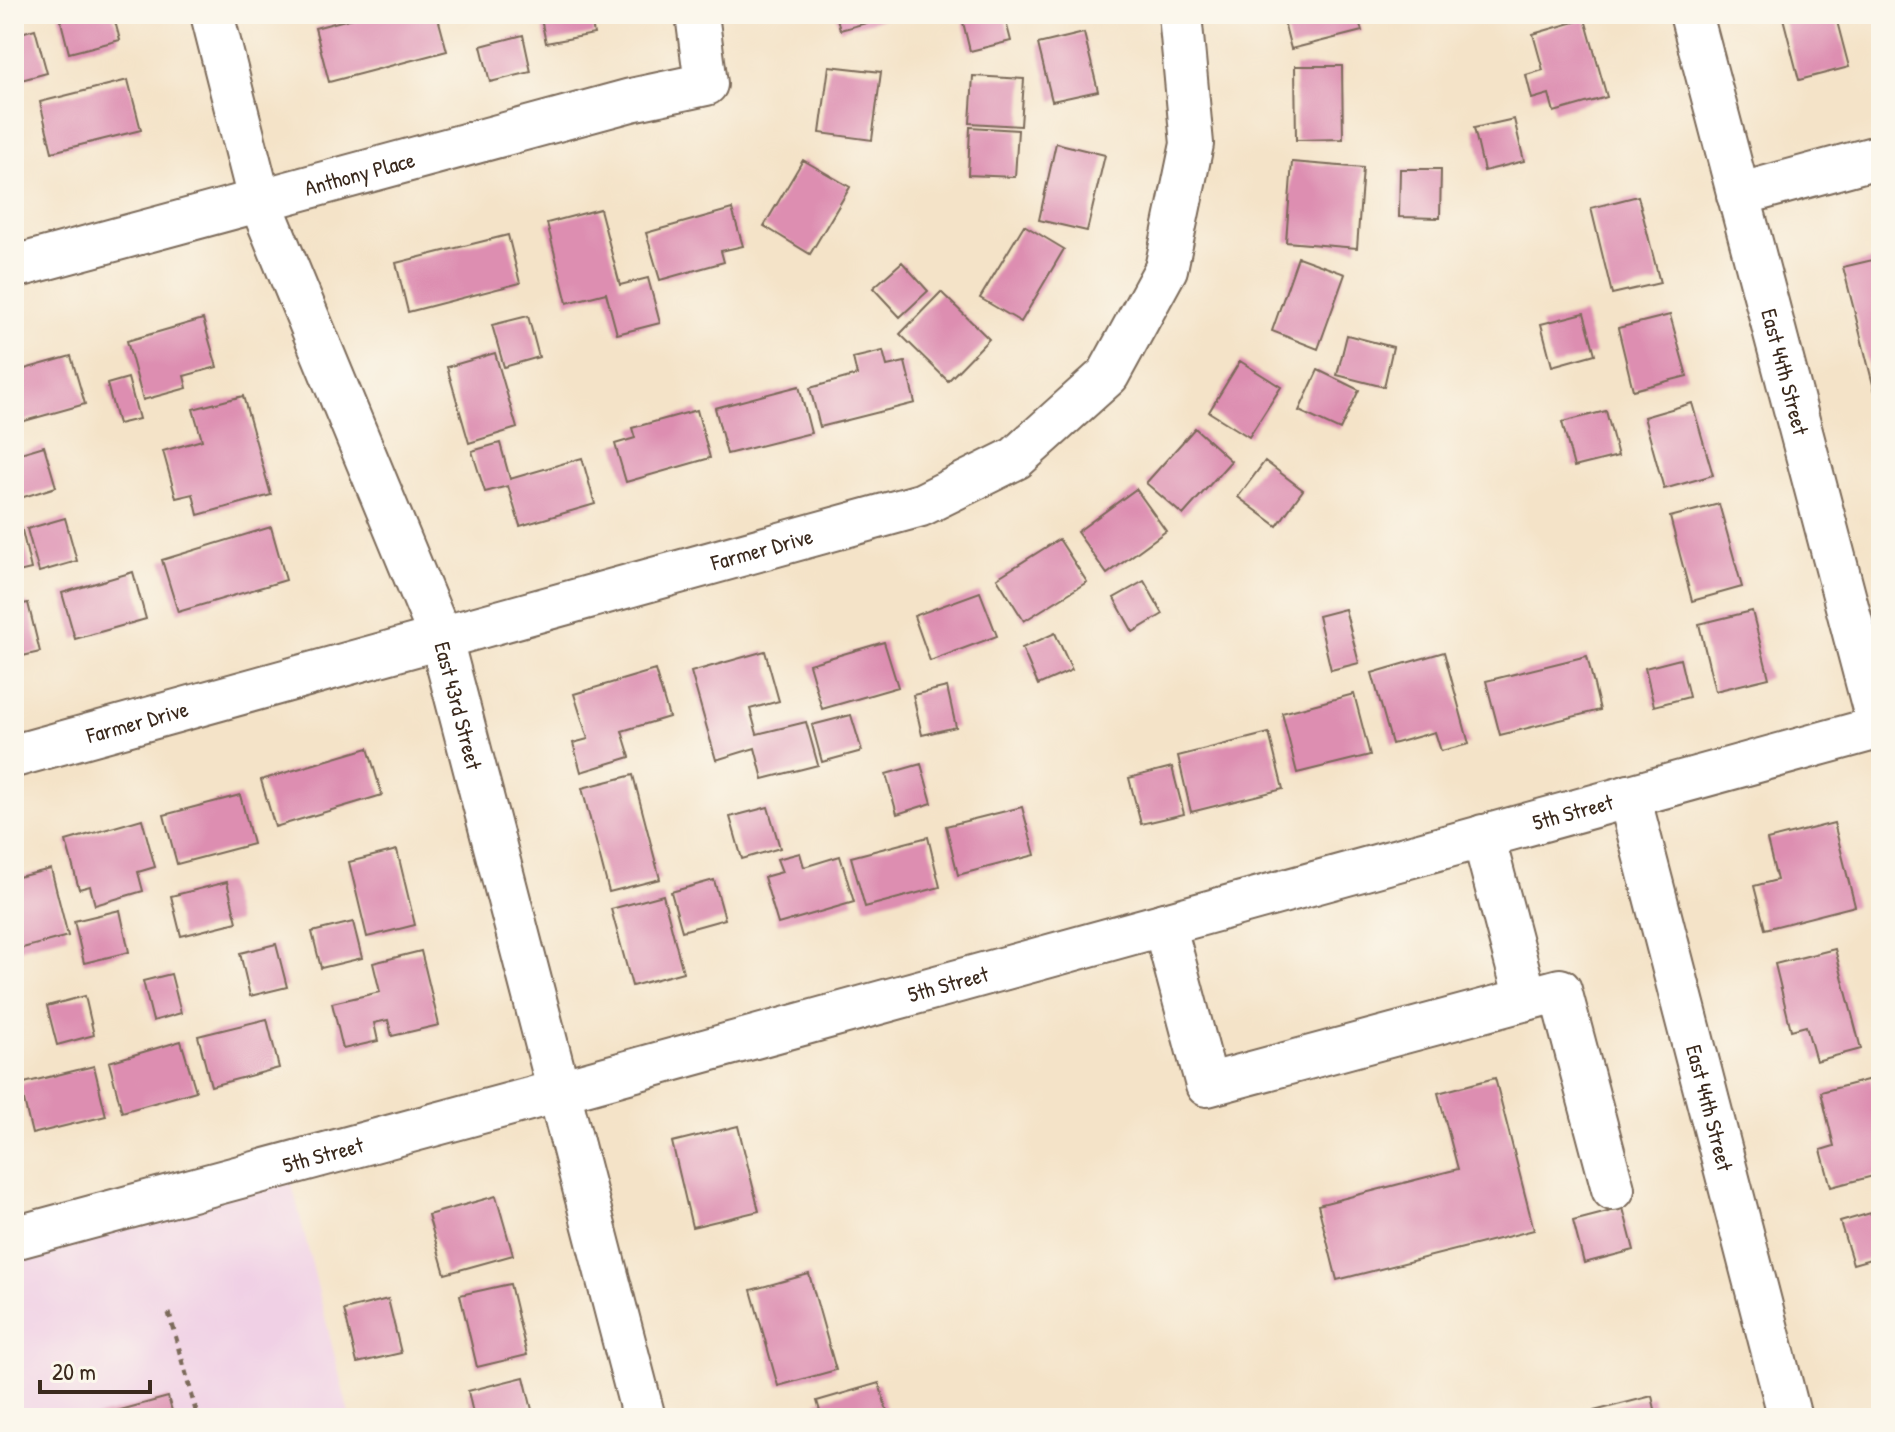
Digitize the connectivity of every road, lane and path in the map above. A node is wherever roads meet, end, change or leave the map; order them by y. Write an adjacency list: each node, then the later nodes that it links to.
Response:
1 (212, 14): 7 (street, East 43rd Street)
2 (697, 14): 7 (street, Anthony Place)
3 (1180, 14): 9 (street, Farmer Drive)
4 (1691, 14): 6 (street, East 44th Street)
5 (1881, 156): 6 (street)
6 (1738, 195): 10 (street, East 44th Street)
7 (259, 199): 8 (street, Anthony Place); 9 (street, East 43rd Street)
8 (14, 267)
9 (441, 639): 11 (street, Farmer Drive); 16 (street, East 43rd Street)
10 (1880, 728): 12 (street, 5th Street)
11 (14, 756)
12 (1629, 796): 13 (street, 5th Street); 22 (street, East 44th Street)
13 (1483, 836): 14 (street, 5th Street); 15 (street)
14 (1164, 924): 15 (street); 16 (street, 5th Street)
15 (1526, 999): 17 (street)
16 (559, 1091): 18 (street, 5th Street); 21 (street, East 43rd Street)
17 (1613, 1189)
18 (14, 1238)
19 (169, 1313): 20 (path)
20 (198, 1418)
21 (644, 1418)
22 (1790, 1418)

